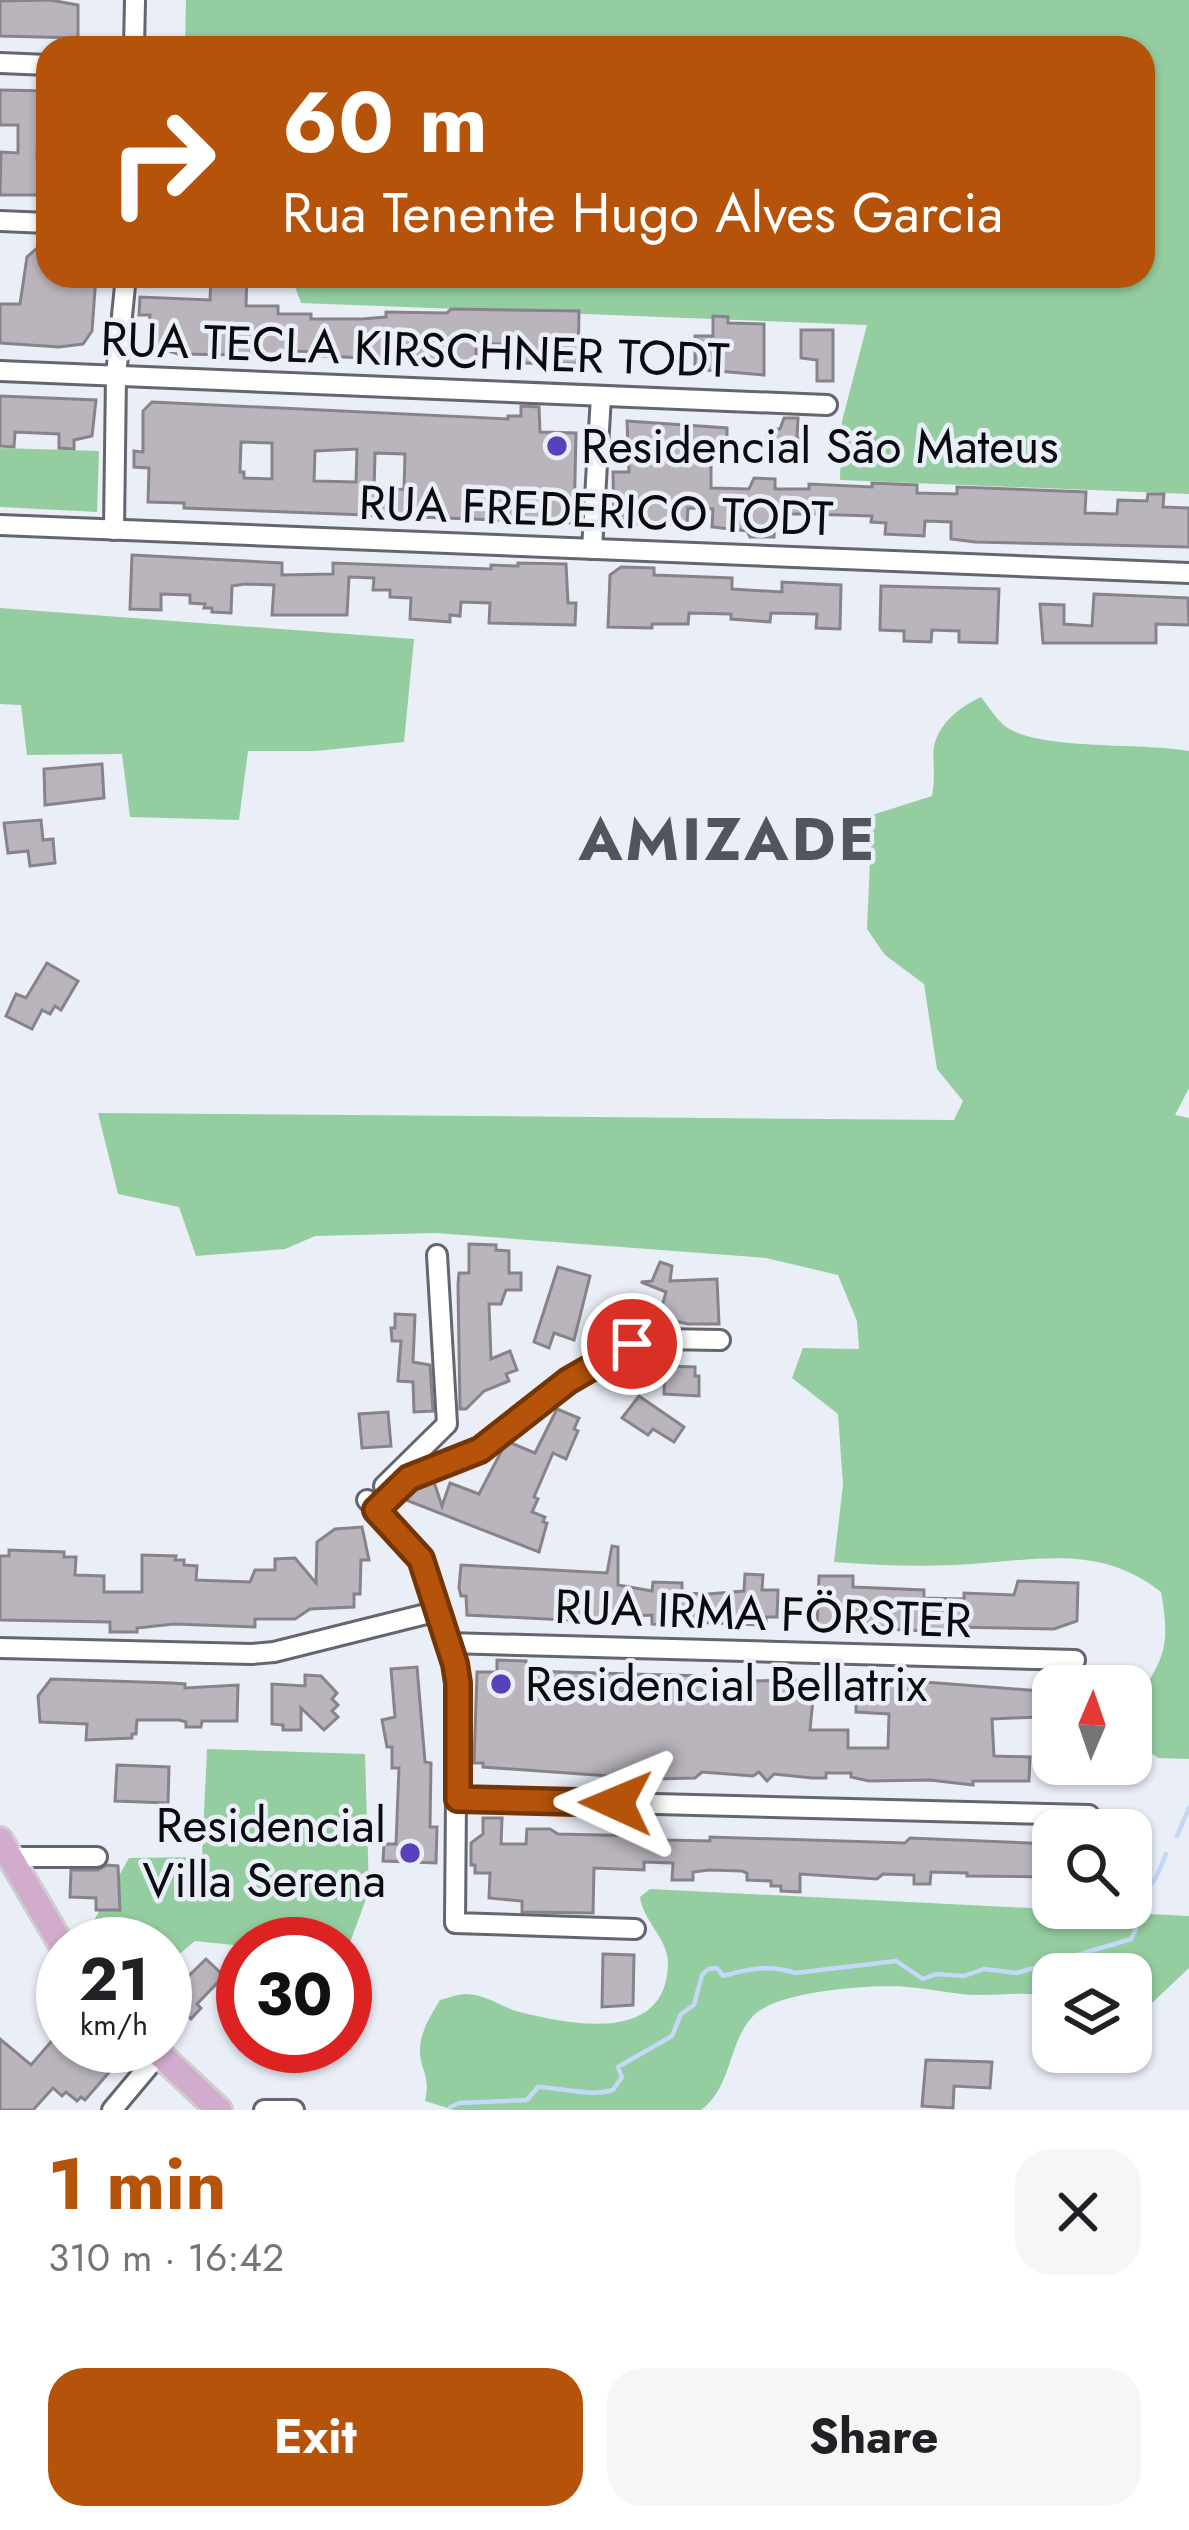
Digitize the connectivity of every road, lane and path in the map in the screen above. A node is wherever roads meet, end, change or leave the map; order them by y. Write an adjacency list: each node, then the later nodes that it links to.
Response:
1 (135, 0): 2 (street)
2 (134, 36)
3 (0, 64): 4 (street)
4 (36, 65)
5 (0, 221): 6 (street)
6 (36, 222)
7 (125, 288): 9 (street)
8 (0, 370): 9 (street, RUA TECLA KIRSCHNER TODT)
9 (116, 375): 10 (street, RUA TECLA KIRSCHNER TODT); 13 (street)
10 (601, 396): 11 (street, RUA TECLA KIRSCHNER TODT); 14 (street)
11 (826, 405)
12 (0, 525): 13 (street, RUA FREDERICO TODT)
13 (114, 530): 14 (street, RUA FREDERICO TODT)
14 (592, 549): 15 (street, RUA FREDERICO TODT)
15 (1189, 573)
16 (437, 1256): 18 (street)
17 (720, 1340): 18 (street)
18 (370, 1504): 19 (street)
19 (438, 1611): 20 (street); 21 (street)
20 (448, 1643): 22 (street, RUA IRMA FÖRSTER); 23 (street)
21 (0, 1648)
22 (1075, 1660)
23 (458, 1799): 24 (street); 28 (street)
24 (1032, 1814)
25 (3, 1848): 26 (street); 27 (main road)
26 (98, 1858)
27 (45, 1917)
28 (635, 1929)
29 (139, 2073): 31 (street)
30 (180, 2073): 32 (main road)
31 (112, 2110)
32 (219, 2110)
33 (264, 2110): 34 (street)
34 (294, 2110)

